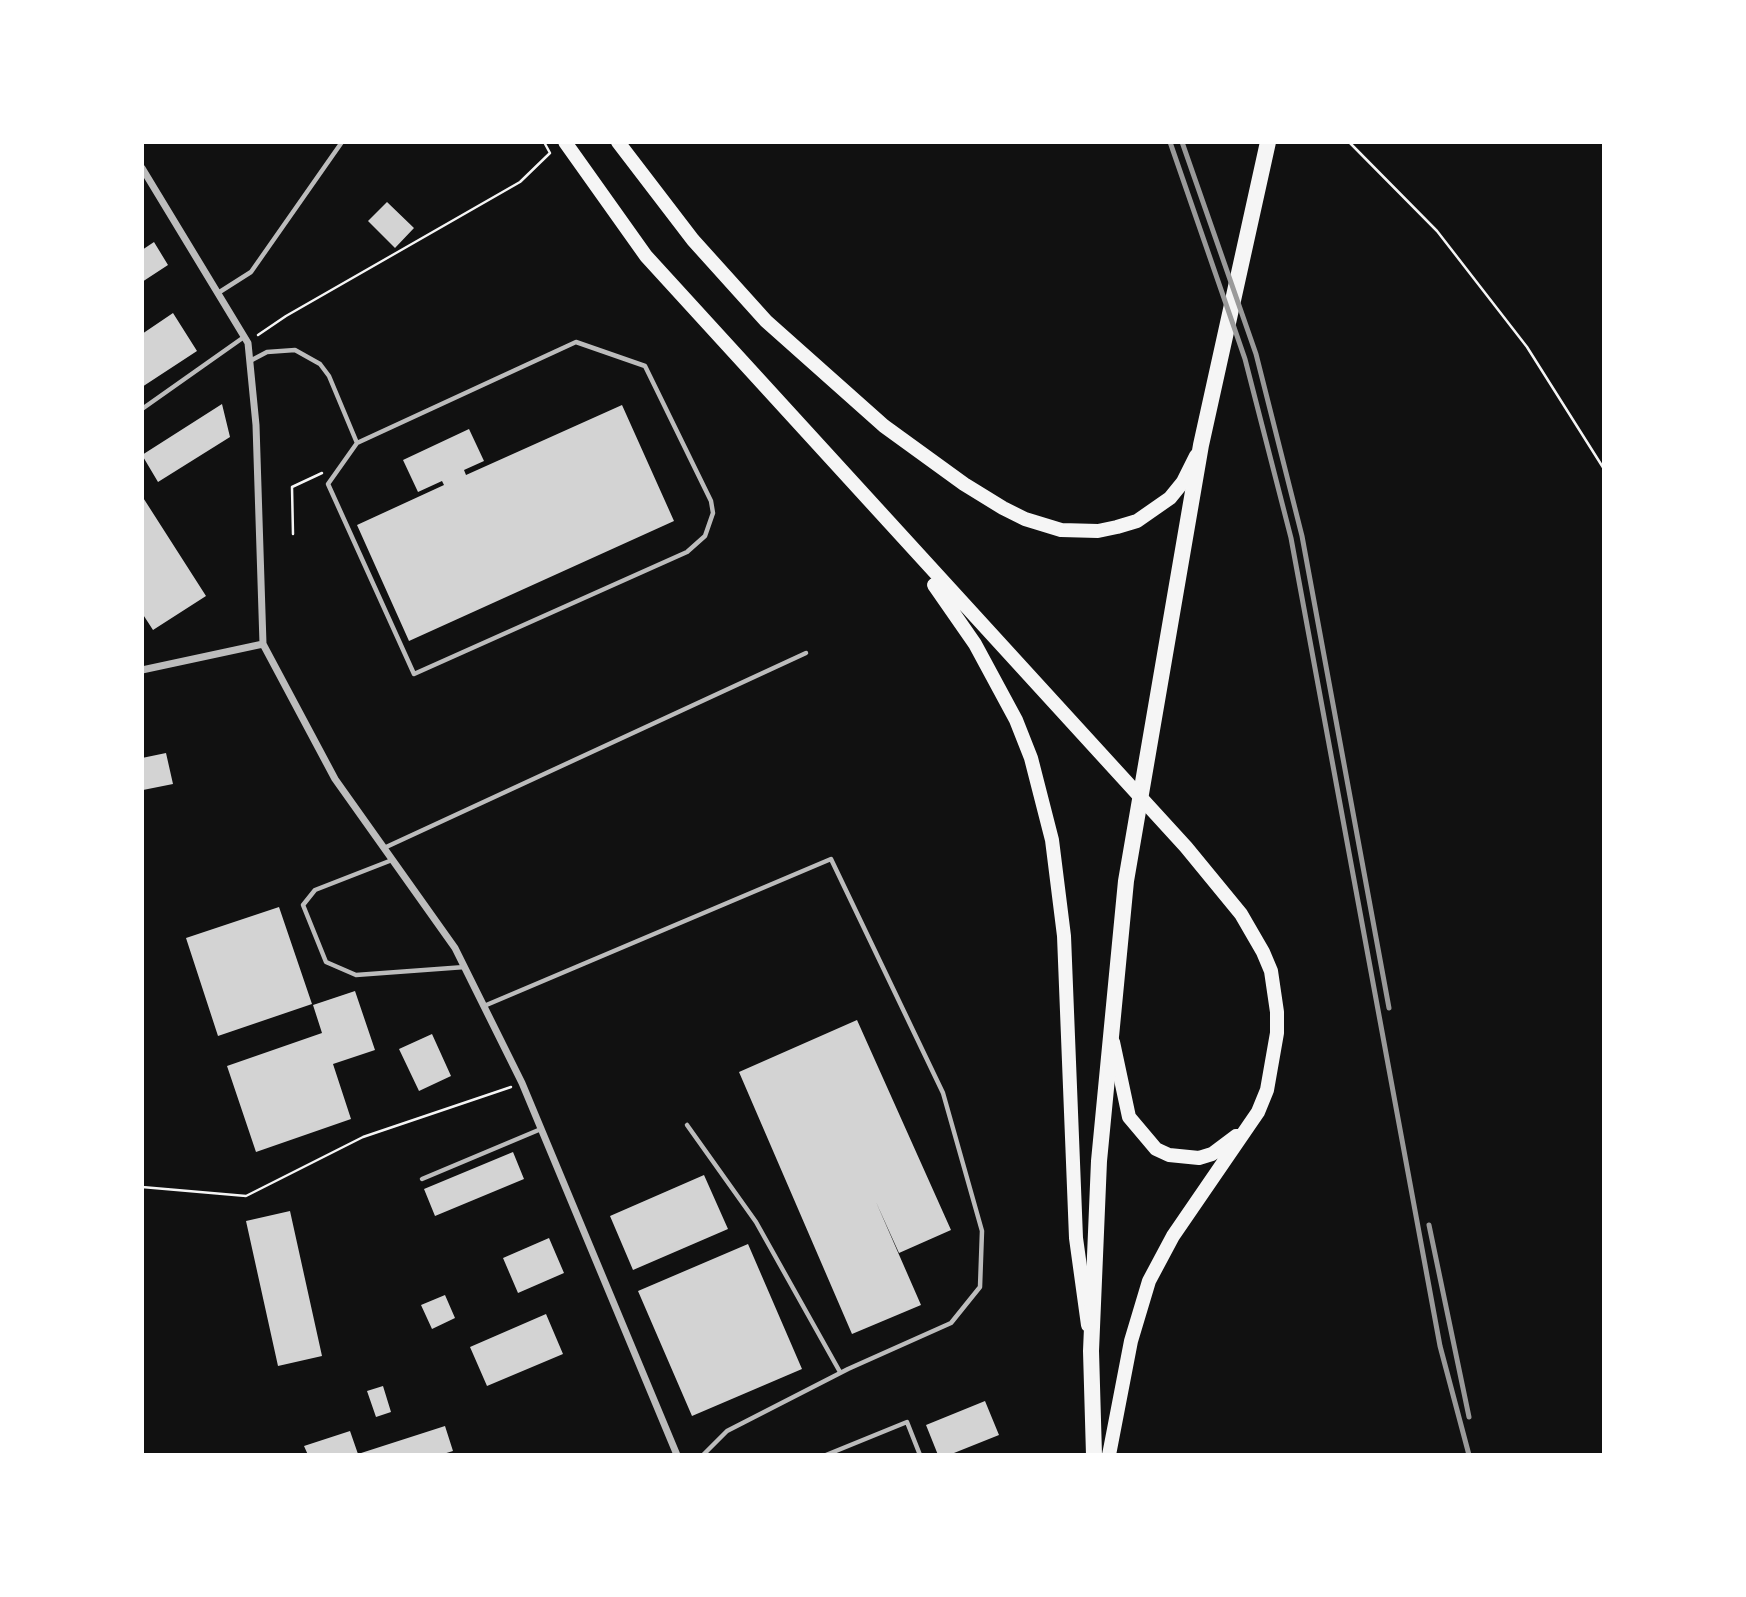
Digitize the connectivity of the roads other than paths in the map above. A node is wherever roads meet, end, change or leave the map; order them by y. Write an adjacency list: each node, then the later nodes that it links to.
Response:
1 (342, 142): 6 (lane)
2 (565, 142): 12 (main road)
3 (618, 142): 11 (main road)
4 (1268, 142): 11 (main road)
5 (142, 168): 6 (street)
6 (218, 293): 7 (street)
7 (246, 340): 8 (street); 9 (lane)
8 (249, 361): 10 (lane); 13 (street)
9 (142, 409)
10 (356, 443): 10 (lane)
11 (1201, 445): 20 (main road)
12 (906, 543): 21 (main road); 25 (main road)
13 (263, 644): 15 (street); 16 (street)
14 (806, 653): 16 (lane)
15 (142, 670)
16 (384, 848): 17 (street)
17 (393, 860): 18 (street); 18 (lane)
18 (465, 967): 19 (street)
19 (484, 1006): 23 (street); 26 (lane)
20 (1110, 1027): 21 (main road); 25 (main road)
21 (1258, 1112): 32 (main road)
22 (687, 1125): 26 (lane)
23 (541, 1129): 24 (lane); 27 (street)
24 (422, 1178)
25 (1091, 1351): 31 (main road)
26 (841, 1372): 28 (lane)
27 (677, 1455)
28 (703, 1455)
29 (826, 1455): 30 (lane)
30 (920, 1455)
31 (1094, 1455)
32 (1109, 1455)

